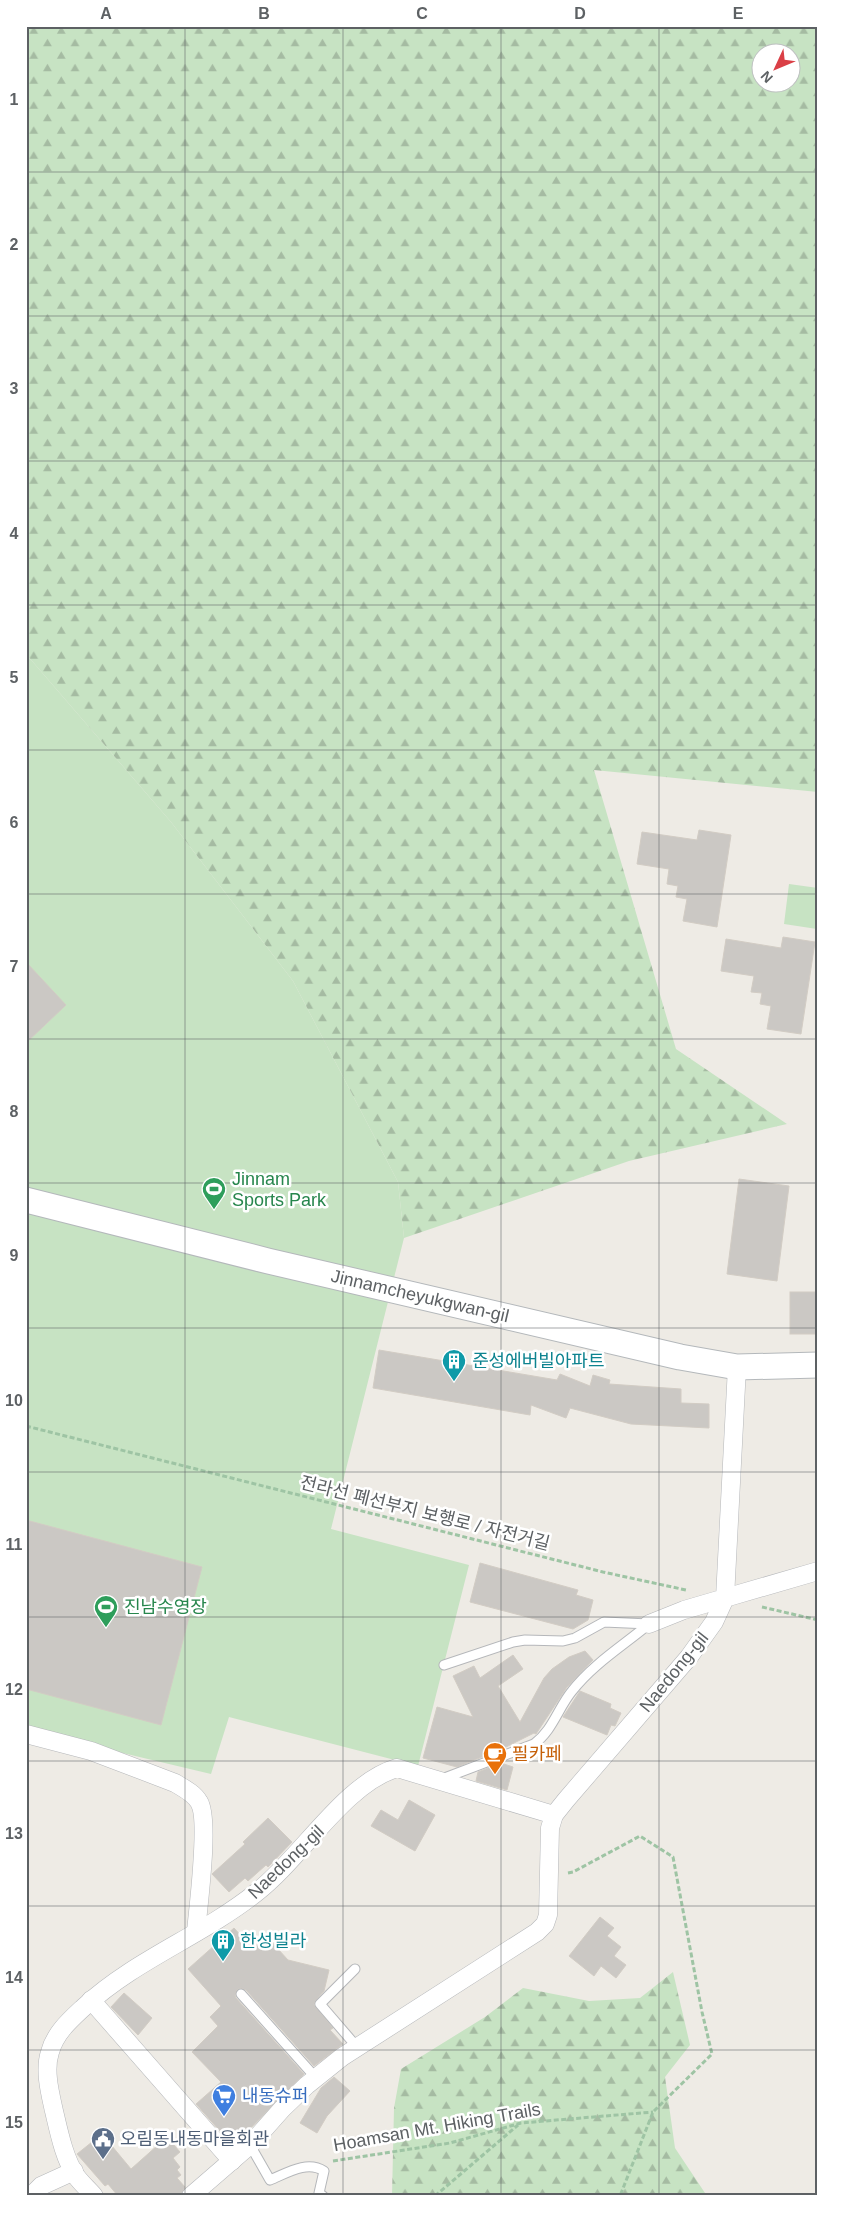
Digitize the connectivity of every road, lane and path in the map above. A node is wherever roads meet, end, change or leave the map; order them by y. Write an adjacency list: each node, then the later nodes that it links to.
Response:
1 (26, 1200): 3 (street, Jinnamcheyukgwan-gil)
2 (818, 1365): 3 (street, Jinnamcheyukgwan-gil)
3 (737, 1367): 7 (street)
4 (26, 1426): 6 (path, 전라선 폐선부지 보행로 / 자전거길)
5 (818, 1571): 7 (street)
6 (687, 1590)
7 (725, 1598): 8 (path); 9 (street); 13 (street, Naedong-gil)
8 (818, 1620)
9 (649, 1624): 10 (lane); 12 (lane)
10 (444, 1665)
11 (26, 1734): 15 (street)
12 (438, 1780): 13 (street, Naedong-gil); 15 (street, Naedong-gil)
13 (554, 1815): 14 (street)
14 (550, 1874): 19 (street); 21 (path)
15 (196, 1932): 18 (street, Naedong-gil)
16 (355, 1970): 19 (lane)
17 (241, 1994): 20 (lane)
18 (92, 2000): 24 (street); 26 (street, Naedong-gil)
19 (358, 2047): 20 (street)
20 (316, 2078): 23 (street)
21 (653, 2112): 22 (path, Hoamsan Mt. Hiking Trails); 32 (path)
22 (520, 2123): 25 (path, Hoamsan Mt. Hiking Trails); 31 (path)
23 (250, 2145): 24 (street); 25 (lane)
24 (232, 2161): 29 (street)
25 (307, 2166): 30 (lane)
26 (74, 2171): 27 (street); 28 (street, Naedong-gil)
27 (31, 2196)
28 (94, 2196)
29 (191, 2196)
30 (323, 2196)
31 (435, 2196)
32 (620, 2196)

